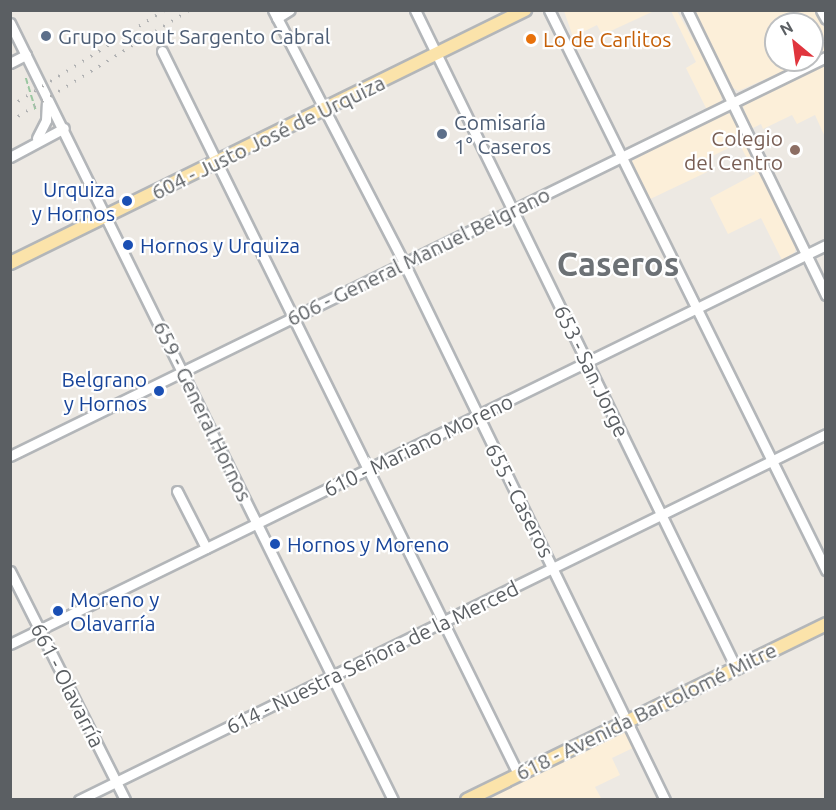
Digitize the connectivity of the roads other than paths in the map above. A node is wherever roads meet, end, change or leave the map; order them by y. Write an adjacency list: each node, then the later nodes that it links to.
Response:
1 (290, 10): 7 (street)
2 (415, 10): 11 (street, 653 - San Jorge)
3 (525, 10): 11 (main road, 604 - Justo José de Urquiza)
4 (549, 10): 19 (street)
5 (687, 10): 15 (street)
6 (821, 10): 8 (street)
7 (275, 14): 16 (street, 655 - Caseros)
8 (825, 19)
9 (10, 23): 13 (street, 659 - General Hornos)
10 (162, 51): 21 (street)
11 (435, 54): 16 (main road, 604 - Justo José de Urquiza); 22 (street, 653 - San Jorge)
12 (825, 57): 15 (street, 606 - General Manuel Belgrano)
13 (18, 59): 14 (street, 659 - General Hornos)
14 (47, 98): 17 (street, 659 - General Hornos); 18 (street)
15 (733, 102): 19 (street, 606 - General Manuel Belgrano); 25 (street)
16 (324, 109): 21 (main road, 604 - Justo José de Urquiza); 27 (street, 655 - Caseros)
17 (64, 128): 18 (street); 23 (street, 659 - General Hornos)
18 (33, 143): 20 (street)
19 (621, 156): 22 (street, 606 - General Manuel Belgrano); 29 (street)
20 (10, 157)
21 (216, 162): 23 (main road, 604 - Justo José de Urquiza); 30 (street)
22 (513, 210): 27 (street, 606 - General Manuel Belgrano); 31 (street, 653 - San Jorge)
23 (109, 216): 26 (main road, 604 - Justo José de Urquiza); 32 (street, 659 - General Hornos)
24 (825, 245): 25 (street, 610 - Mariano Moreno)
25 (806, 255): 28 (street); 29 (street, 610 - Mariano Moreno)
26 (10, 263)
27 (404, 263): 30 (street, 606 - General Manuel Belgrano); 33 (street, 655 - Caseros)
28 (825, 295)
29 (696, 309): 31 (street, 610 - Mariano Moreno); 36 (street)
30 (292, 317): 32 (street, 606 - General Manuel Belgrano); 37 (street)
31 (587, 362): 33 (street, 610 - Mariano Moreno); 39 (street, 653 - San Jorge)
32 (183, 372): 35 (street, 606 - General Manuel Belgrano); 40 (street, 659 - General Hornos)
33 (478, 416): 37 (street, 610 - Mariano Moreno); 42 (street, 655 - Caseros)
34 (825, 434): 36 (street, 614 - Nuestra Señora de la Merced)
35 (10, 456)
36 (771, 460): 39 (street, 614 - Nuestra Señora de la Merced); 43 (street)
37 (367, 469): 40 (street, 610 - Mariano Moreno); 45 (street)
38 (177, 491): 41 (street)
39 (662, 514): 42 (street, 614 - Nuestra Señora de la Merced); 49 (street, 653 - San Jorge)
40 (259, 524): 41 (street, 610 - Mariano Moreno); 50 (street, 659 - General Hornos)
41 (206, 548): 47 (street, 610 - Mariano Moreno)
42 (553, 568): 45 (street, 614 - Nuestra Señora de la Merced); 51 (street, 655 - Caseros)
43 (825, 570)
44 (10, 571): 47 (street, 661 - Olavarría)
45 (443, 621): 50 (street, 614 - Nuestra Señora de la Merced); 52 (street)
46 (825, 624): 49 (main road, 618 - Avenida Bartolomé Mitre)
47 (40, 630): 48 (street, 610 - Mariano Moreno); 53 (street, 661 - Olavarría)
48 (10, 644)
49 (736, 668): 51 (main road, 618 - Avenida Bartolomé Mitre)
50 (332, 676): 53 (street, 614 - Nuestra Señora de la Merced); 56 (street, 659 - General Hornos)
51 (627, 721): 52 (main road, 618 - Avenida Bartolomé Mitre); 58 (street, 655 - Caseros)
52 (518, 774): 57 (main road, 618 - Avenida Bartolomé Mitre)
53 (116, 782): 54 (street, 614 - Nuestra Señora de la Merced); 55 (street, 661 - Olavarría)
54 (79, 800)
55 (125, 800)
56 (393, 800)
57 (467, 800)
58 (665, 800)

